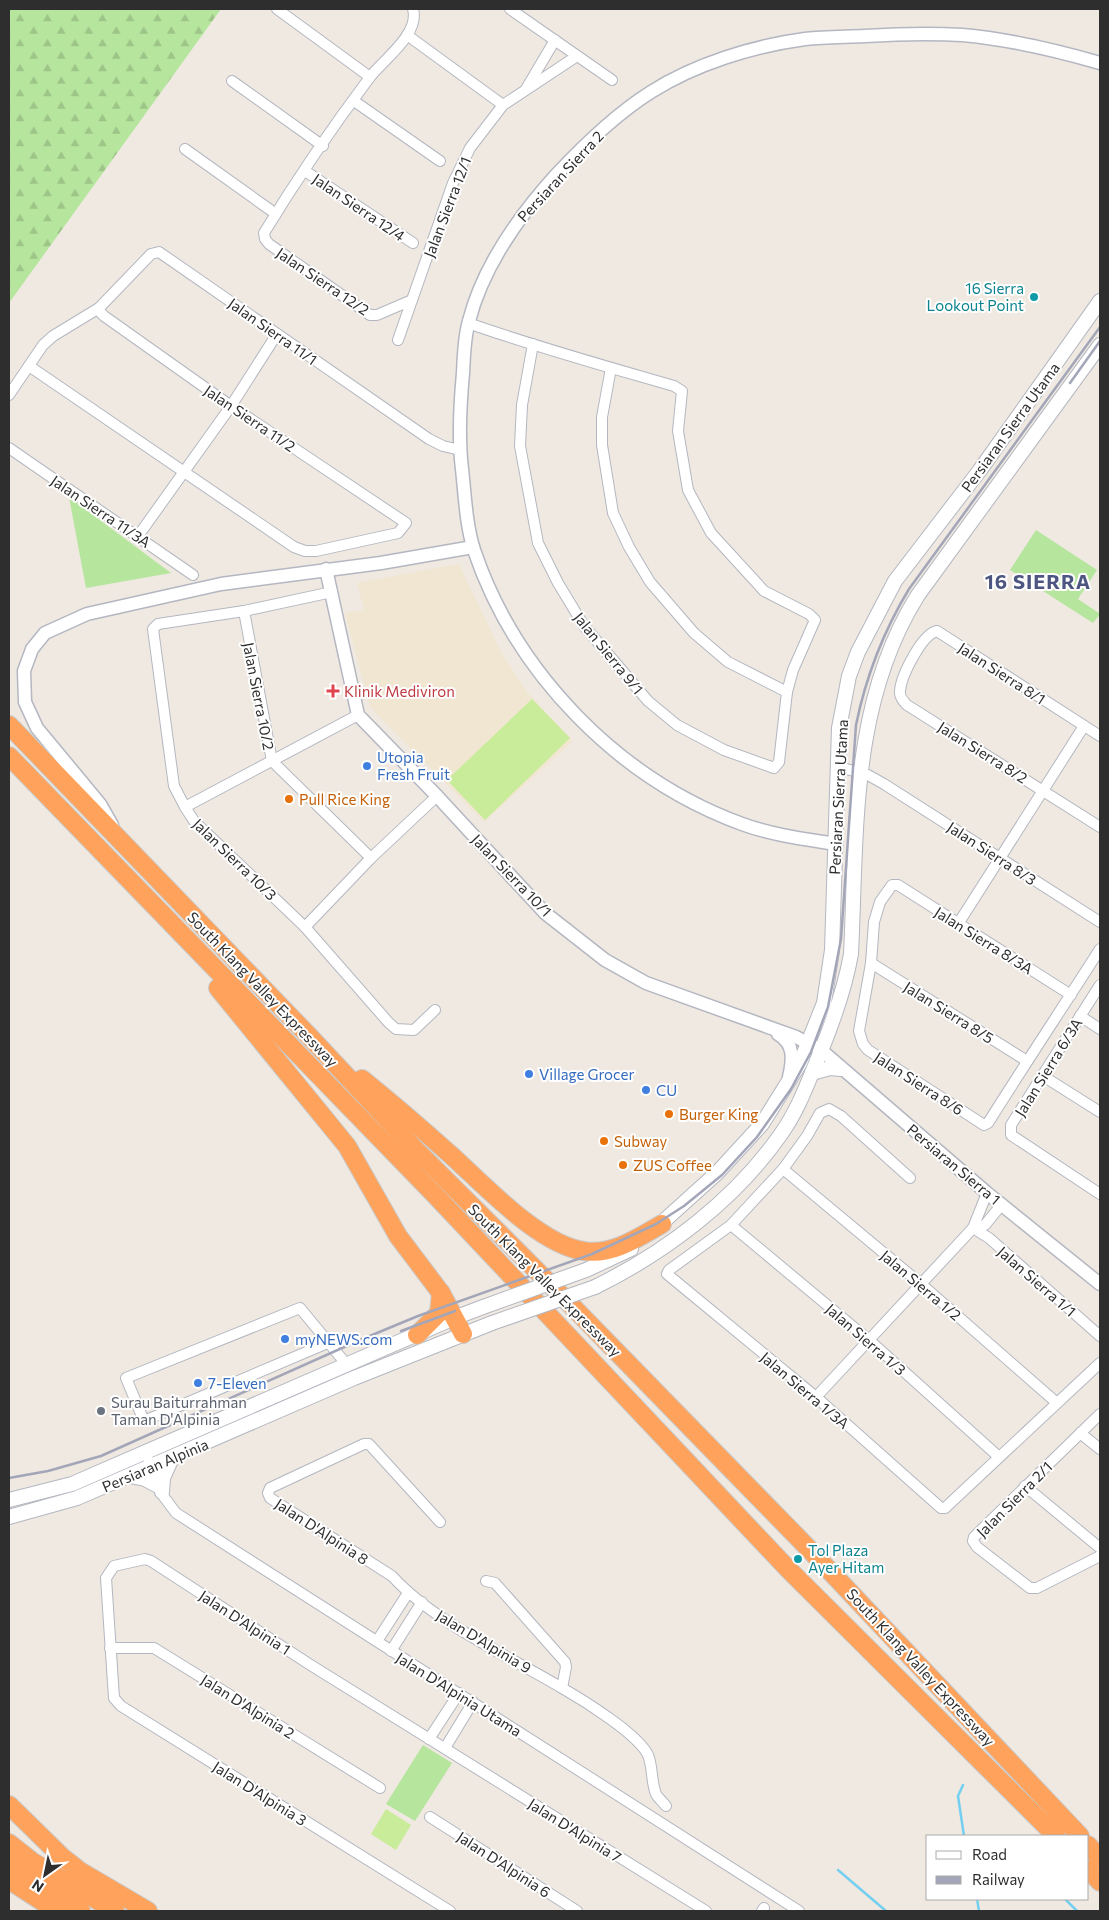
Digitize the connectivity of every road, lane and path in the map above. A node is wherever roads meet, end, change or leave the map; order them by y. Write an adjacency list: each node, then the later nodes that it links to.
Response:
1 (277, 9): 8 (street)
2 (413, 9): 4 (street)
3 (510, 9): 5 (street)
4 (407, 35): 8 (street); 13 (street)
5 (556, 40): 6 (street); 11 (street)
6 (577, 56): 9 (street); 11 (street, Jalan Sierra 12/1)
7 (1100, 63): 23 (street, Persiaran Sierra 2)
8 (370, 77): 12 (street)
9 (612, 80)
10 (232, 81): 14 (street)
11 (524, 92): 13 (street, Jalan Sierra 12/1)
12 (354, 100): 14 (street); 16 (street)
13 (503, 105): 20 (street, Jalan Sierra 12/1)
14 (323, 146): 17 (street)
15 (185, 149): 18 (street)
16 (440, 161)
17 (306, 171): 18 (street); 19 (street, Jalan Sierra 12/4)
18 (276, 214): 20 (street, Jalan Sierra 12/2)
19 (413, 243)
20 (412, 300): 25 (street, Jalan Sierra 12/1)
21 (1100, 301): 49 (main road, Persiaran Sierra Utama)
22 (100, 308): 24 (street, Jalan Sierra 11/1); 28 (street, Jalan Sierra 11/1); 31 (street, Jalan Sierra 11/2)
23 (468, 323): 26 (street); 33 (street, Persiaran Sierra 2)
24 (277, 334): 31 (street); 33 (street, Jalan Sierra 11/1)
25 (398, 340)
26 (534, 344): 29 (street); 42 (street, Jalan Sierra 9/1)
27 (1100, 345): 50 (main road, Persiaran Sierra Utama)
28 (29, 366): 30 (street, Jalan Sierra 11/1); 34 (street)
29 (611, 368): 42 (street); 42 (street)
30 (9, 395)
31 (231, 406): 34 (street); 34 (street, Jalan Sierra 11/2)
32 (9, 448): 35 (street, Jalan Sierra 11/3A)
33 (460, 450): 36 (street, Persiaran Sierra 2)
34 (184, 472): 35 (street)
35 (138, 536): 38 (street, Jalan Sierra 11/3A)
36 (473, 547): 37 (street); 56 (street, Persiaran Sierra 2)
37 (326, 569): 39 (street); 57 (street)
38 (193, 575)
39 (332, 592): 40 (street); 43 (street)
40 (244, 612): 48 (street, Jalan Sierra 10/2); 53 (street, Jalan Sierra 10/3)
41 (912, 660): 45 (street, Jalan Sierra 8/1); 51 (street, Jalan Sierra 8/2)
42 (787, 692)
43 (358, 715): 48 (street); 52 (street, Jalan Sierra 10/1)
44 (9, 725): 57 (highway, South Klang Valley Expressway)
45 (1084, 726): 46 (street, Jalan Sierra 8/1); 51 (street)
46 (1100, 736)
47 (9, 756): 54 (highway, South Klang Valley Expressway)
48 (272, 761): 53 (street); 59 (street, Jalan Sierra 10/2)
49 (839, 767): 50 (street, Jalan Sierra 8/3); 56 (main road, Persiaran Sierra Utama)
50 (860, 773): 58 (main road, Persiaran Sierra Utama); 60 (street, Jalan Sierra 8/3)
51 (1043, 790): 55 (street, Jalan Sierra 8/2); 60 (street)
52 (437, 796): 59 (street); 71 (street, Jalan Sierra 10/1)
53 (185, 807): 63 (street, Jalan Sierra 10/3)
54 (65, 815): 90 (highway); 135 (highway, South Klang Valley Expressway)
55 (1100, 827)
56 (836, 844): 58 (street, Persiaran Sierra 2); 73 (main road, Persiaran Sierra Utama)
57 (125, 846): 72 (highway, South Klang Valley Expressway)
58 (856, 847): 73 (main road, Persiaran Sierra Utama)
59 (371, 858): 63 (street)
60 (1000, 858): 61 (street, Jalan Sierra 8/3); 62 (street)
61 (1100, 922)
62 (958, 924): 65 (street, Jalan Sierra 8/3A); 67 (street, Jalan Sierra 8/3A)
63 (305, 927): 68 (street, Jalan Sierra 10/3)
64 (1100, 949): 67 (street)
65 (872, 963): 74 (street, Jalan Sierra 8/5); 74 (street, Jalan Sierra 8/6)
66 (1100, 985): 69 (street, Jalan Sierra 6/3A)
67 (1071, 995): 74 (street)
68 (435, 1010)
69 (1080, 1016): 70 (street); 77 (street, Jalan Sierra 6/3A)
70 (1100, 1029)
71 (771, 1030): 73 (street, Jalan Sierra 10/1); 78 (street)
72 (309, 1036): 85 (highway); 136 (highway, South Klang Valley Expressway)
73 (815, 1047): 75 (street, Persiaran Sierra 1); 76 (main road, Persiaran Sierra Utama); 78 (main road, Persiaran Sierra Utama)
74 (1027, 1061)
75 (841, 1069): 76 (main road); 82 (street, Persiaran Sierra 1)
76 (812, 1073): 93 (main road, Persiaran Sierra Utama, bridge)
77 (1043, 1076): 79 (street); 83 (street, Jalan Sierra 6/3A)
78 (788, 1086): 85 (main road, Persiaran Sierra Utama)
79 (1100, 1112)
80 (783, 1170): 81 (street); 86 (street); 88 (street, Jalan Sierra 1/2)
81 (910, 1178)
82 (987, 1193): 84 (street, Persiaran Sierra 1); 87 (street)
83 (1100, 1194)
84 (1002, 1204): 87 (street); 89 (street, Persiaran Sierra 1)
85 (662, 1224): 91 (main road, Persiaran Sierra Utama, bridge)
86 (730, 1225): 97 (street, Jalan Sierra 1/3); 101 (street, Jalan Sierra 1/3A)
87 (973, 1228): 88 (street); 96 (street, Jalan Sierra 1/1)
88 (921, 1284): 97 (street); 102 (street, Jalan Sierra 1/2)
89 (1100, 1284)
90 (441, 1293): 92 (highway); 95 (highway)
91 (483, 1308): 92 (main road, Persiaran Alpinia)
92 (454, 1318): 94 (highway); 95 (main road, Persiaran Alpinia)
93 (492, 1323): 94 (main road, Persiaran Alpinia)
94 (463, 1334): 108 (main road, Persiaran Alpinia)
95 (417, 1335): 100 (main road, Persiaran Alpinia)
96 (1100, 1336)
97 (868, 1340): 101 (street); 107 (street, Jalan Sierra 1/3)
98 (330, 1342): 98 (street); 100 (street)
99 (1100, 1363): 102 (street)
100 (347, 1366): 106 (main road, Persiaran Alpinia)
101 (816, 1397): 107 (street, Jalan Sierra 1/3A)
102 (1057, 1403): 107 (street)
103 (1100, 1414): 104 (street, Jalan Sierra 2/1)
104 (1080, 1433): 105 (street); 111 (street, Jalan Sierra 2/1)
105 (1100, 1449)
106 (145, 1453): 109 (street, Jalan D'Alpinia Utama); 113 (main road, Persiaran Alpinia)
107 (999, 1457)
108 (172, 1458): 109 (main road, Persiaran Alpinia); 112 (main road)
109 (152, 1466): 110 (main road, Persiaran Alpinia); 112 (street, Jalan D'Alpinia Utama)
110 (130, 1476): 112 (main road); 114 (main road, Persiaran Alpinia)
111 (1025, 1486): 116 (street); 117 (street, Jalan Sierra 2/1)
112 (161, 1489): 121 (street, Jalan D'Alpinia Utama)
113 (14, 1499): 114 (main road)
114 (15, 1515)
115 (440, 1522): 119 (street, Jalan D'Alpinia 8)
116 (1100, 1548)
117 (1100, 1556)
118 (486, 1581): 124 (street, Jalan D'Alpinia 9)
119 (408, 1593): 120 (street, Jalan D'Alpinia 9); 121 (street)
120 (422, 1602): 123 (street); 124 (street, Jalan D'Alpinia 9)
121 (377, 1641): 123 (street, Jalan D'Alpinia Utama)
122 (110, 1648): 129 (street, Jalan D'Alpinia 1); 131 (street, Jalan D'Alpinia 2); 149 (street, Jalan D'Alpinia 3)
123 (391, 1651): 125 (street, Jalan D'Alpinia Utama)
124 (562, 1688): 133 (street, Jalan D'Alpinia 9)
125 (459, 1693): 126 (street, Jalan D'Alpinia Utama); 127 (street)
126 (473, 1702): 128 (street); 152 (street, Jalan D'Alpinia Utama)
127 (448, 1710): 128 (street); 129 (street)
128 (462, 1720): 130 (street)
129 (430, 1739): 130 (street, Jalan D'Alpinia 1)
130 (445, 1748): 151 (street, Jalan D'Alpinia 7)
131 (380, 1788)
132 (9, 1806): 148 (highway)
133 (666, 1806)
134 (430, 1817): 150 (street, Jalan D'Alpinia 6)
135 (1055, 1835)
136 (1079, 1835)
137 (9, 1843): 147 (highway)
138 (1089, 1846): 139 (highway)
139 (1100, 1858)
140 (9, 1862): 146 (highway)
141 (1089, 1870): 143 (highway)
142 (9, 1880): 144 (highway)
143 (1100, 1882)
144 (52, 1908): 145 (highway)
145 (71, 1911)
146 (81, 1911)
147 (115, 1911)
148 (148, 1911)
149 (450, 1911)
150 (577, 1911)
151 (706, 1911)
152 (799, 1911)

